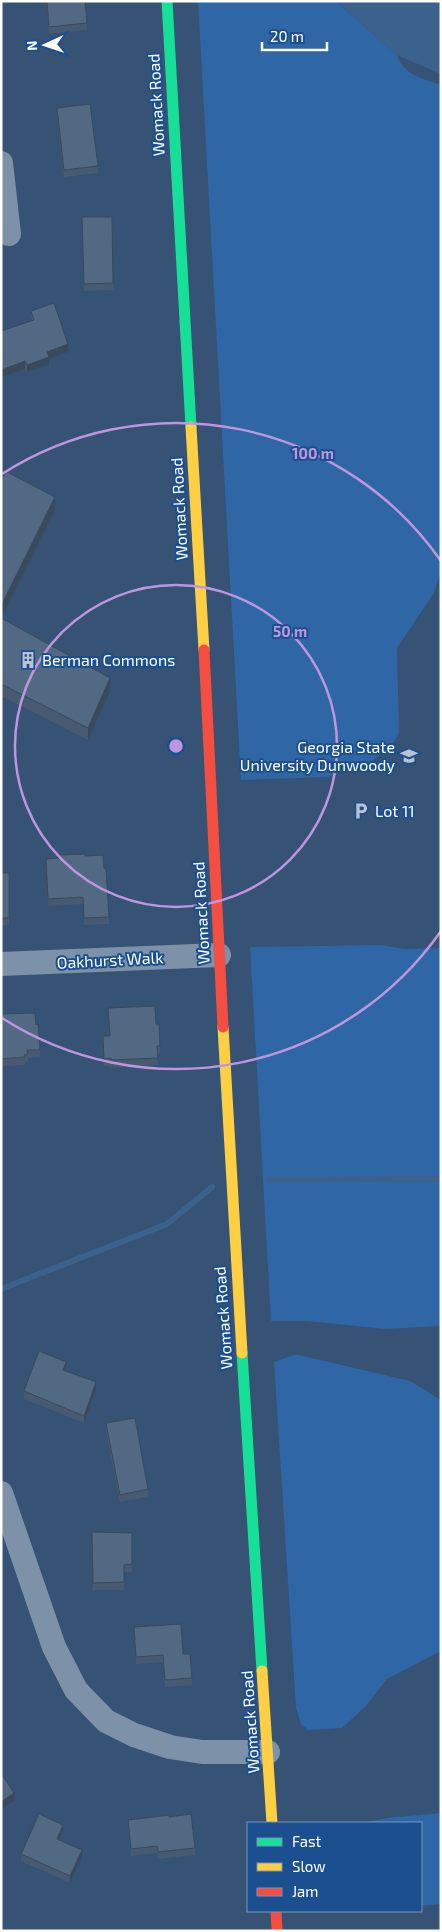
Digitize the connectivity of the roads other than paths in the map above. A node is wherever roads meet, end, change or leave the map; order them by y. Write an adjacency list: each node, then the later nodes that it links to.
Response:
1 (167, 1): 4 (street, Womack Road)
2 (1, 162): 3 (street)
3 (9, 234)
4 (219, 955): 5 (street, Oakhurst Walk); 7 (street, Womack Road)
5 (1, 964)
6 (1, 1493): 7 (street)
7 (268, 1752): 8 (street, Womack Road)
8 (272, 1822)
9 (276, 1912): 10 (street)
10 (278, 1931)

